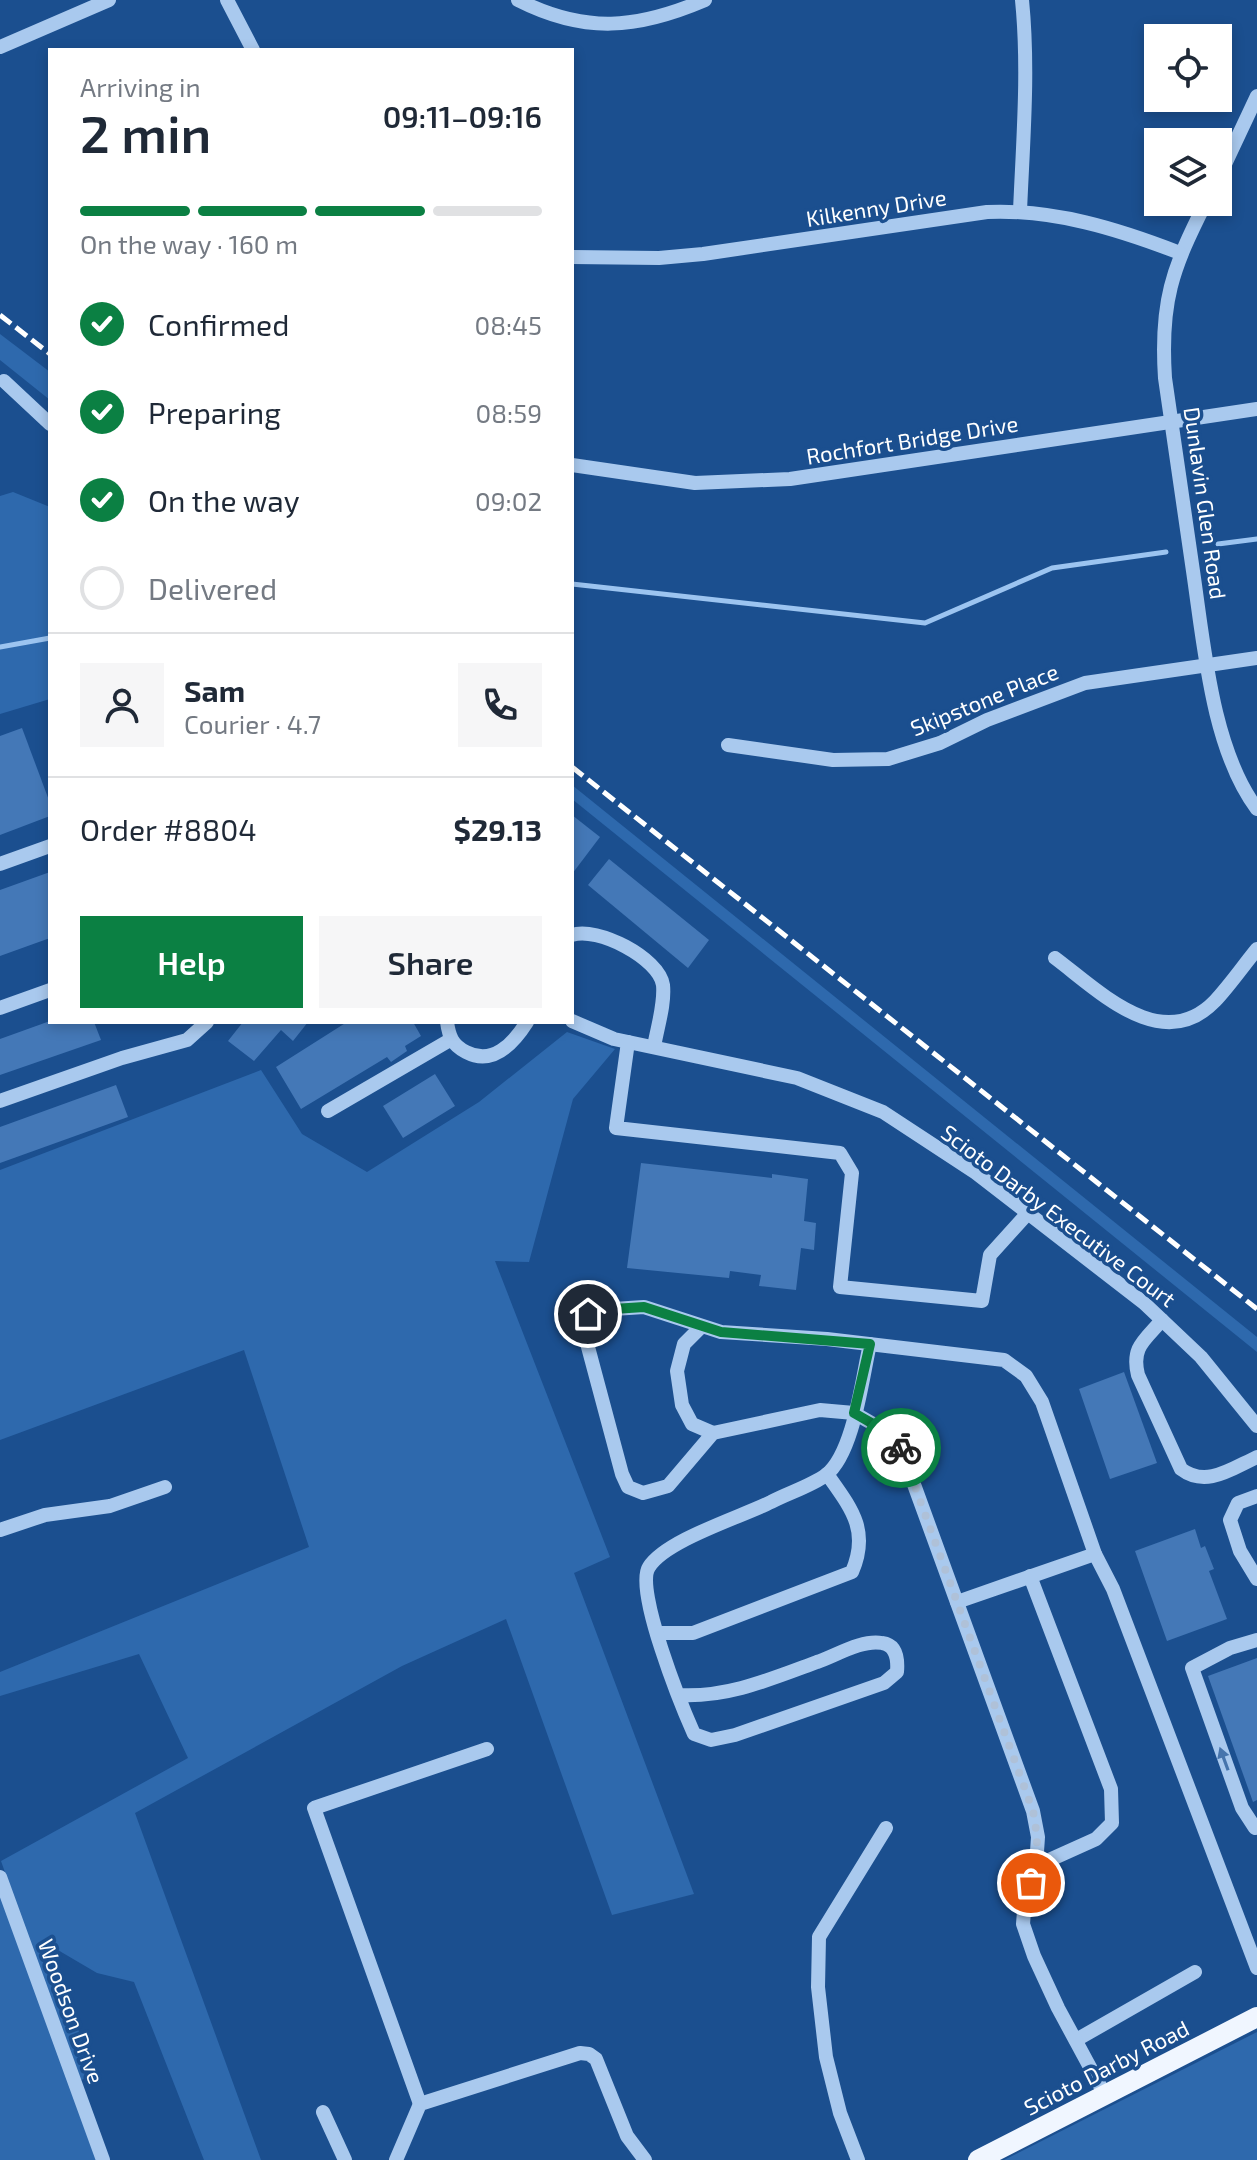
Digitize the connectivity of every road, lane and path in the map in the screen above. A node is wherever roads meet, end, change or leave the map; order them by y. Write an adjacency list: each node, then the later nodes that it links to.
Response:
1 (109, 0): 6 (street)
2 (227, 0): 7 (street)
3 (518, 0): 4 (street)
4 (705, 0)
5 (1022, 0): 10 (street)
6 (0, 47)
7 (252, 48)
8 (1257, 96): 9 (street)
9 (1232, 149)
10 (1020, 211): 12 (street, Kilkenny Drive); 13 (street, Kilkenny Drive)
11 (1199, 216): 12 (street, Dunlavin Glen Road)
12 (1180, 253): 17 (street, Dunlavin Glen Road)
13 (574, 257)
14 (4, 381): 16 (street)
15 (1257, 409): 17 (street, Rochfort Bridge Drive)
16 (48, 422)
17 (1171, 422): 18 (street, Rochfort Bridge Drive); 20 (street, Dunlavin Glen Road)
18 (574, 465)
19 (1257, 658): 20 (street, Skipstone Place)
20 (1208, 666): 21 (street, Skipstone Place); 22 (street, Dunlavin Glen Road)
21 (728, 745)
22 (1257, 809)
23 (48, 847): 24 (street)
24 (0, 864)
25 (574, 935): 36 (street)
26 (1257, 949): 27 (street)
27 (1055, 958)
28 (48, 991): 29 (street)
29 (0, 1008)
30 (574, 1022): 35 (street, Scioto Darby Executive Court)
31 (205, 1024): 37 (street)
32 (447, 1024): 34 (street)
33 (526, 1024): 34 (street)
34 (450, 1040): 38 (street)
35 (628, 1042): 36 (street, Scioto Darby Executive Court); 39 (street)
36 (654, 1047): 39 (street, Scioto Darby Executive Court)
37 (0, 1101)
38 (328, 1111)
39 (1028, 1213): 40 (street, Scioto Darby Executive Court)
40 (1162, 1320): 44 (street, Scioto Darby Executive Court); 46 (street)
41 (701, 1327): 42 (street); 45 (street); 45 (street)
42 (870, 1344): 43 (street); 51 (street)
43 (854, 1413): 45 (street); 47 (street); 54 (street)
44 (1257, 1426)
45 (713, 1433)
46 (1257, 1457)
47 (827, 1474): 55 (street); 55 (street)
48 (165, 1487): 50 (street)
49 (1257, 1496): 53 (street)
50 (0, 1530)
51 (1095, 1554): 52 (street); 63 (street)
52 (1030, 1576): 54 (street); 61 (street)
53 (1257, 1579)
54 (957, 1602): 61 (street)
55 (657, 1633): 57 (street)
56 (1257, 1640): 59 (street, one-way to 56)
57 (678, 1695): 57 (street)
58 (487, 1749): 68 (street)
59 (1257, 1827)
60 (886, 1828): 74 (street)
61 (1036, 1866): 66 (street)
62 (0, 1877): 70 (street, Woodson Drive)
63 (1257, 1968)
64 (1195, 1972): 66 (street)
65 (1257, 2017): 67 (main road, Scioto Darby Road)
66 (1076, 2040): 67 (street)
67 (1105, 2095): 75 (main road, Scioto Darby Road)
68 (420, 2104): 72 (street); 73 (street)
69 (323, 2112): 71 (street)
70 (103, 2160)
71 (345, 2160)
72 (396, 2160)
73 (645, 2160)
74 (858, 2160)
75 (978, 2160)

